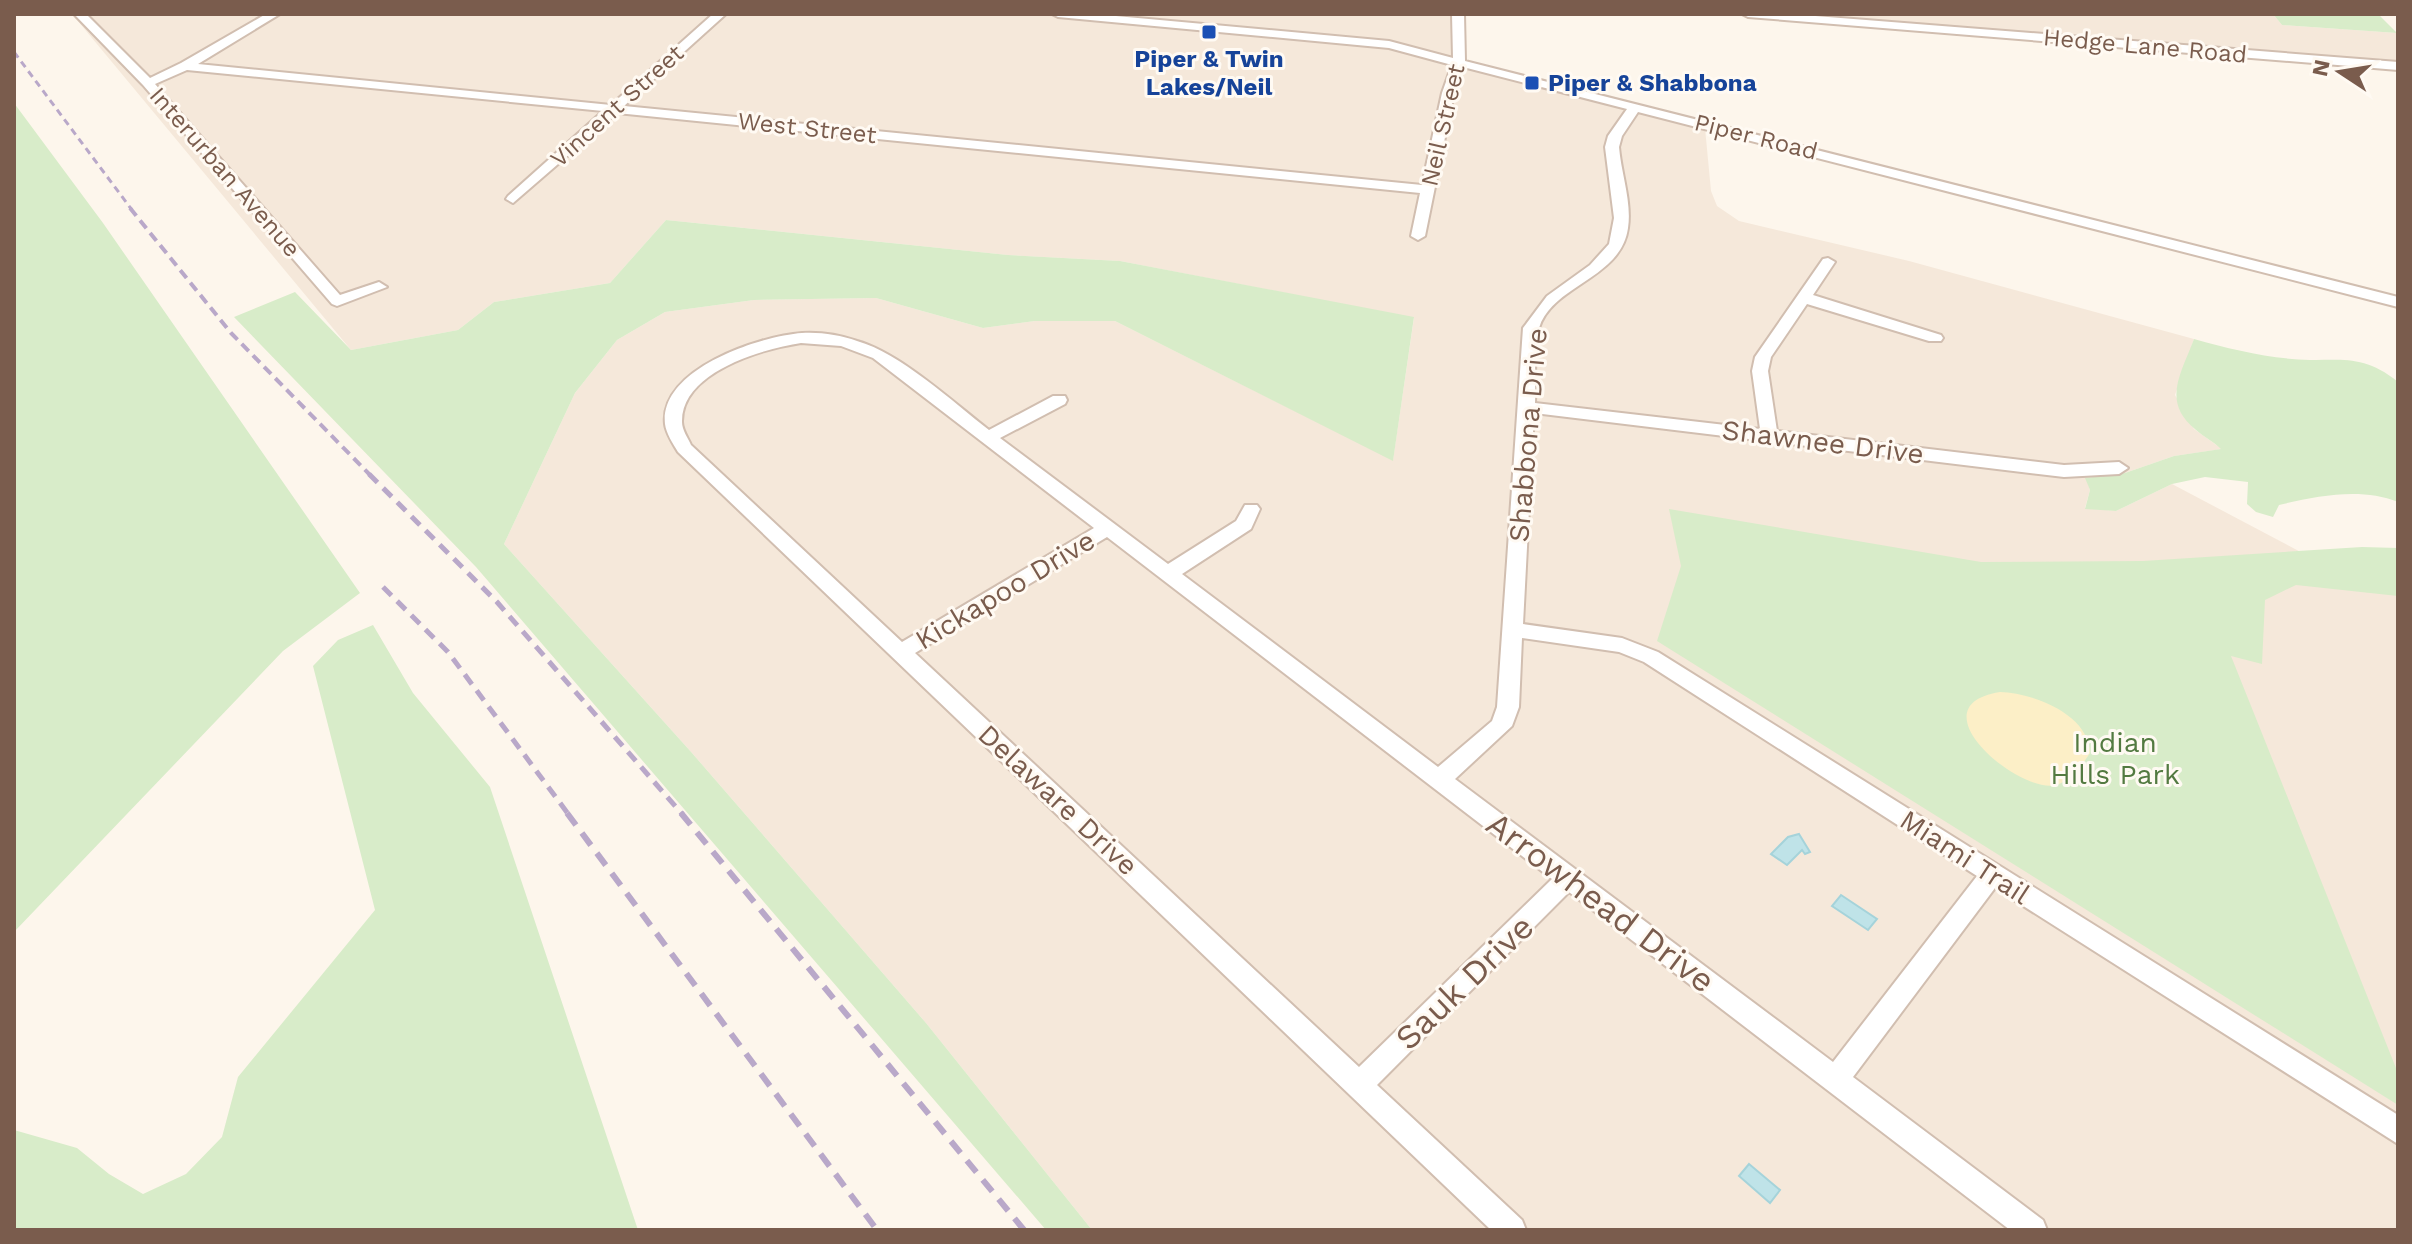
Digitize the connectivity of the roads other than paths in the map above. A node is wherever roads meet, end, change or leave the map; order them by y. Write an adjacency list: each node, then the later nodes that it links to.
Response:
1 (80, 14): 11 (street, Interurban Avenue)
2 (274, 14): 9 (street)
3 (720, 14): 13 (street, Vincent Street)
4 (1058, 14): 7 (street, Piper Road)
5 (1458, 14): 8 (street, Neil Street)
6 (1748, 14): 10 (street, Hedge Lane Road)
7 (1107, 16): 8 (street, Piper Road)
8 (1459, 62): 12 (street, Piper Road); 14 (street, Neil Street)
9 (185, 66): 11 (street); 13 (street, West Street)
10 (2398, 66)
11 (148, 83): 18 (street, Interurban Avenue)
12 (1636, 106): 20 (street, Piper Road); 24 (street, Shabbona Drive)
13 (613, 109): 14 (street, West Street); 15 (street, Vincent Street)
14 (1429, 190): 16 (street, Neil Street)
15 (513, 199)
16 (1418, 236)
17 (1828, 262): 19 (street)
18 (379, 287)
19 (1805, 298): 21 (street); 25 (street)
20 (2398, 302)
21 (1935, 338)
22 (722, 361): 26 (street, Arrowhead Drive); 32 (street, Delaware Drive)
23 (1059, 400): 26 (street)
24 (1527, 407): 25 (street, Shawnee Drive); 31 (street, Shabbona Drive)
25 (1769, 435): 27 (street, Shawnee Drive)
26 (989, 437): 29 (street, Arrowhead Drive)
27 (2119, 468)
28 (1251, 509): 30 (street)
29 (1108, 528): 30 (street, Arrowhead Drive); 32 (street, Kickapoo Drive)
30 (1169, 573): 33 (street, Arrowhead Drive)
31 (1514, 630): 33 (street, Shabbona Drive); 34 (street, Miami Trail)
32 (901, 652): 37 (street, Delaware Drive)
33 (1439, 779): 35 (street, Arrowhead Drive)
34 (1992, 874): 36 (street); 38 (street, Miami Trail)
35 (1568, 878): 36 (street, Arrowhead Drive); 37 (street, Sauk Drive)
36 (1836, 1079): 40 (street, Arrowhead Drive)
37 (1359, 1085): 39 (street, Delaware Drive)
38 (2398, 1131)
39 (1512, 1230)
40 (2033, 1230)

